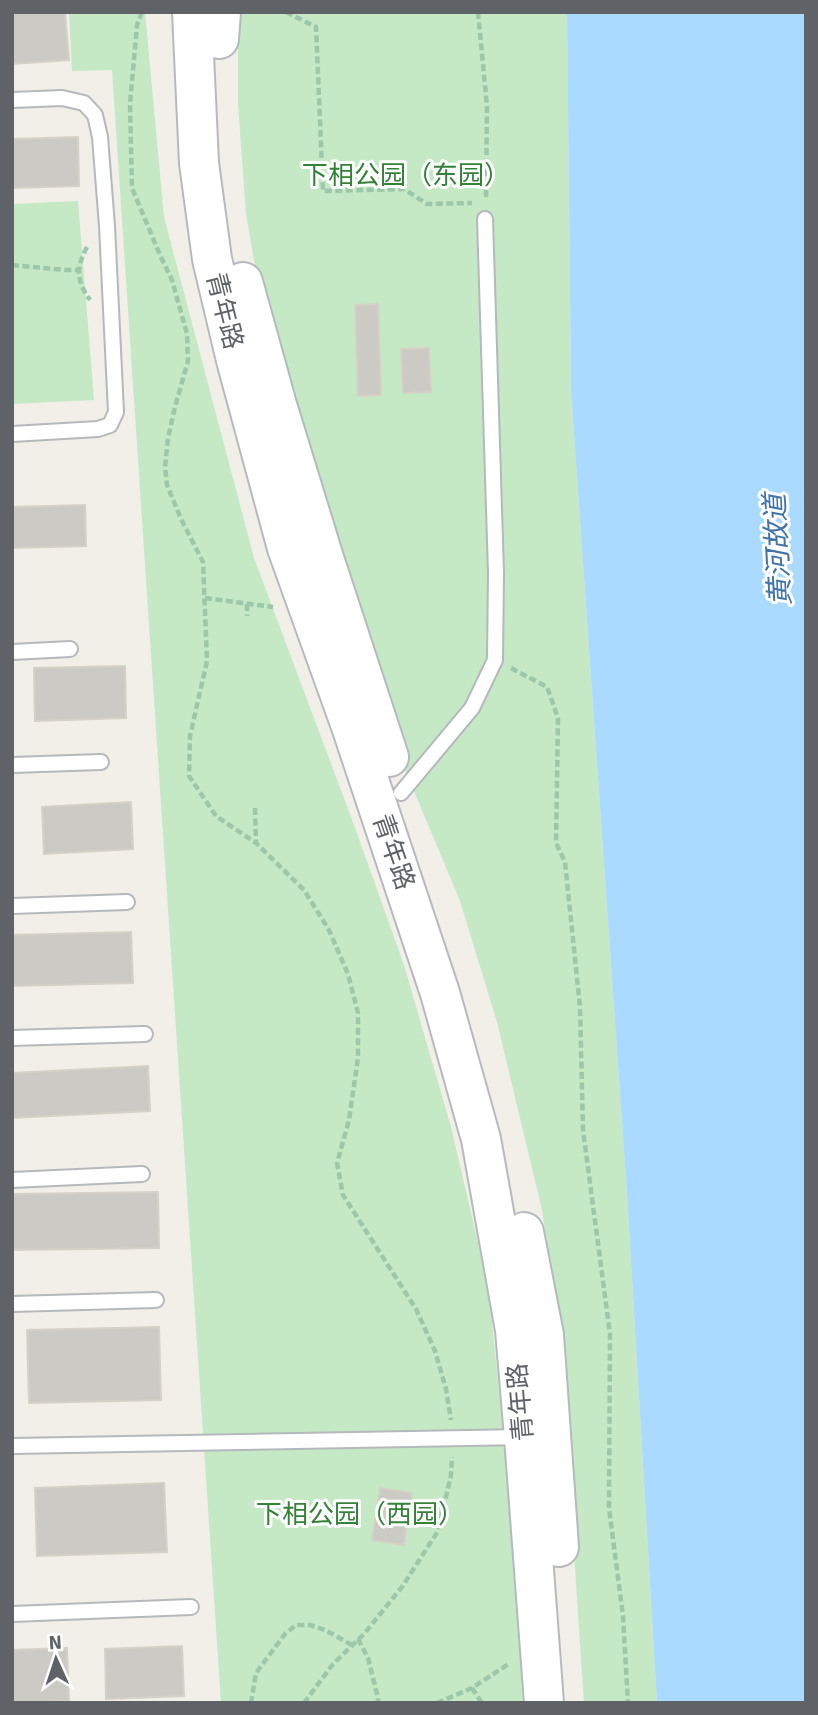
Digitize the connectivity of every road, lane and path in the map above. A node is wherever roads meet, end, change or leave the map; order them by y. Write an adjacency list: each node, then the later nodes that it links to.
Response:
1 (142, 12): 11 (path)
2 (286, 12): 6 (path)
3 (478, 12): 6 (path)
4 (206, 19): 12 (street, 青年路); 20 (street, 青年路)
5 (12, 100): 10 (lane)
6 (486, 203): 7 (path)
7 (485, 219): 17 (lane)
8 (12, 265): 9 (path)
9 (78, 270)
10 (12, 434)
11 (205, 598): 13 (path); 22 (path)
12 (305, 599): 13 (path); 31 (street, 青年路)
13 (247, 604): 14 (path)
14 (247, 616)
15 (70, 649): 16 (lane)
16 (12, 652)
17 (495, 660): 20 (lane); 47 (path)
18 (101, 762): 19 (lane)
19 (12, 765)
20 (401, 793): 31 (street, 青年路)
21 (255, 808): 22 (path)
22 (256, 843): 32 (path)
23 (127, 902): 24 (lane)
24 (12, 906)
25 (145, 1034): 26 (lane)
26 (12, 1038)
27 (142, 1174): 28 (lane)
28 (12, 1180)
29 (156, 1300): 30 (lane)
30 (12, 1304)
31 (538, 1435): 32 (lane); 45 (street, 青年路); 46 (street, 青年路)
32 (453, 1438): 33 (lane); 36 (path)
33 (12, 1446)
34 (191, 1607): 35 (lane)
35 (12, 1614)
36 (358, 1639): 37 (path); 42 (path)
37 (352, 1645): 40 (path); 41 (path)
38 (518, 1658): 39 (path)
39 (472, 1688): 43 (path); 44 (path)
40 (251, 1703)
41 (304, 1703)
42 (378, 1703)
43 (437, 1703)
44 (482, 1703)
45 (544, 1703)
46 (568, 1703)
47 (628, 1703)

